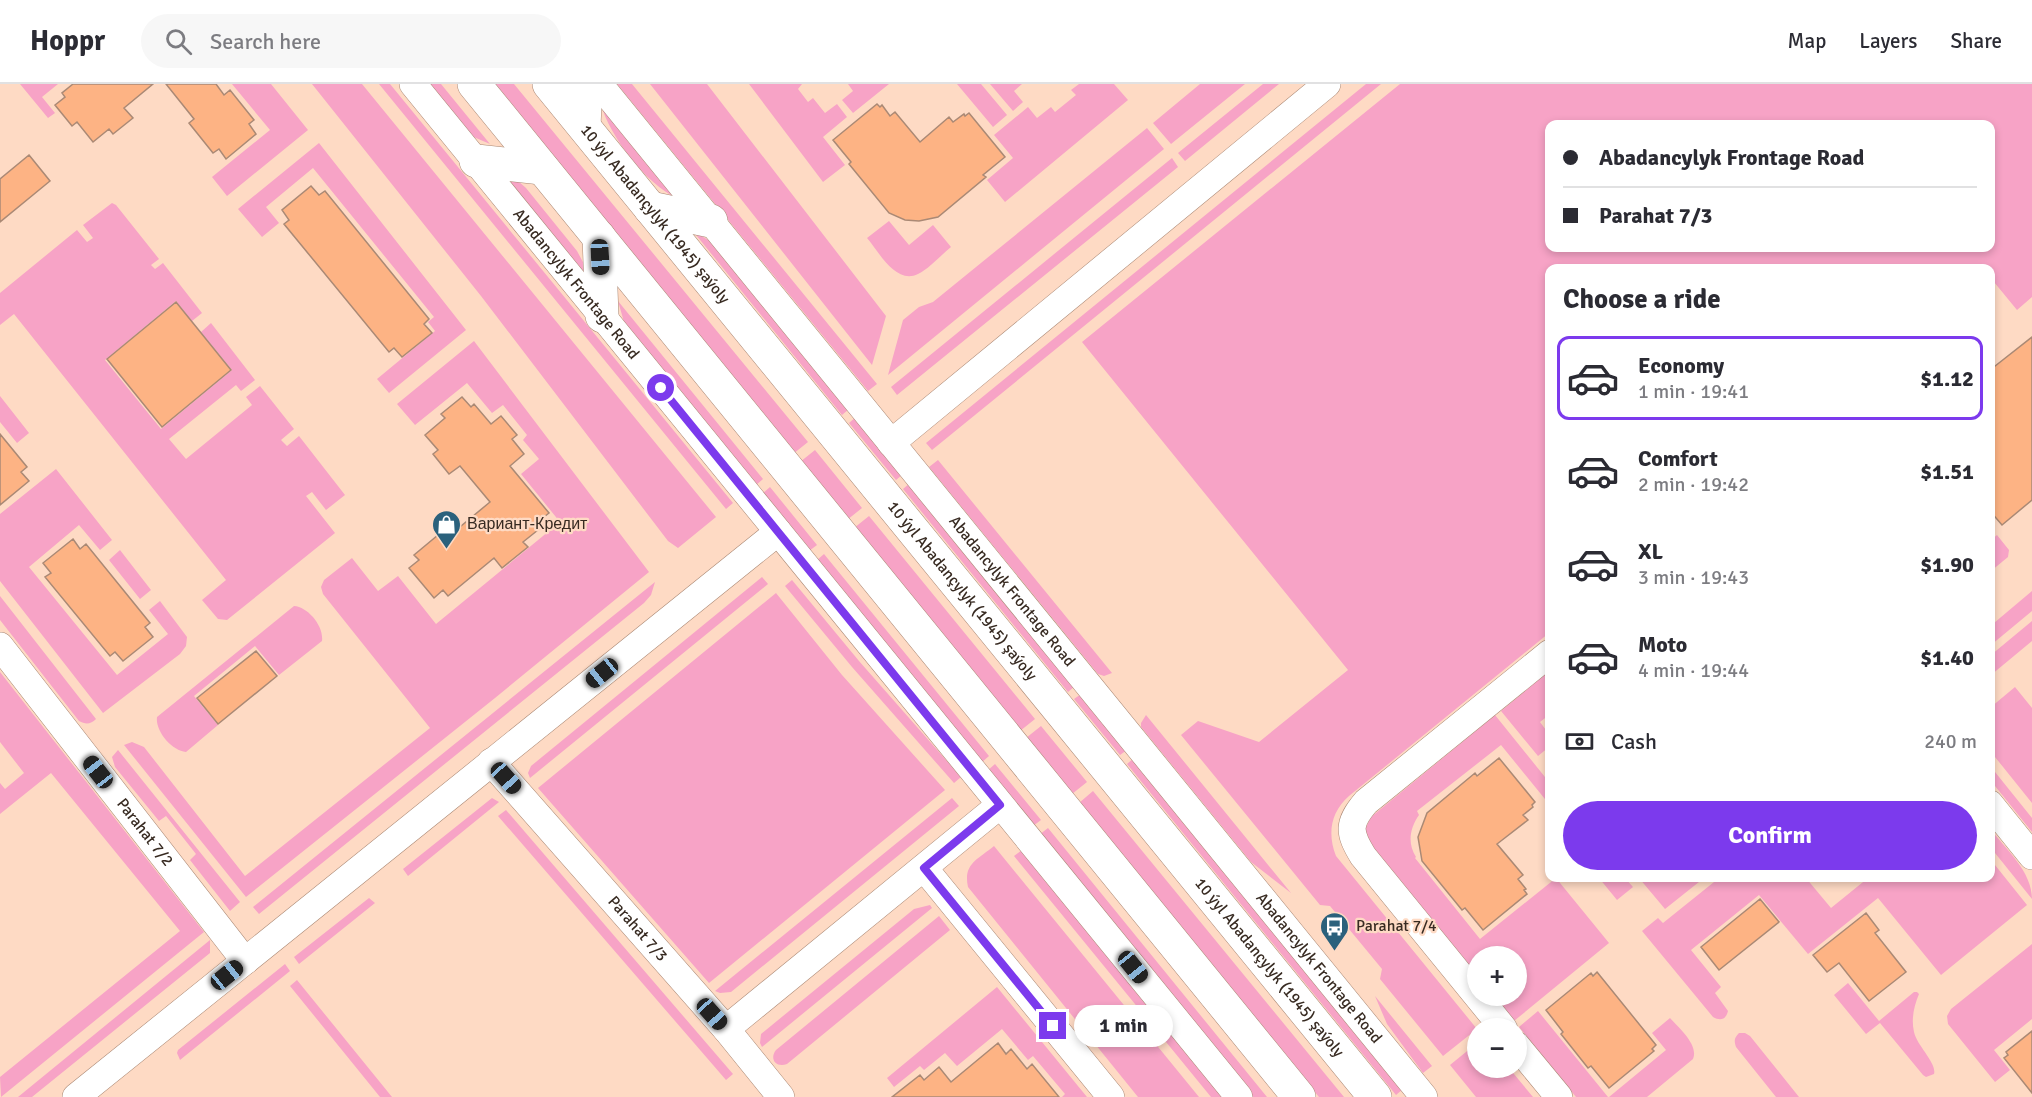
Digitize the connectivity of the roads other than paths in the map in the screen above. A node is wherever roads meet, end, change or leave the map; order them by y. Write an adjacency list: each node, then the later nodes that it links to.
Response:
1 (413, 84): 8 (street, Abadancylyk Frontage Road)
2 (474, 84): 9 (main road)
3 (549, 84): 7 (main road, 10 ýyl Abadançylyk (1945) şaýoly)
4 (585, 84): 7 (main road)
5 (599, 84): 11 (street, Abadancylyk Frontage Road)
6 (1327, 84): 14 (street)
7 (584, 126): 10 (main road, 10 ýyl Abadançylyk (1945) şaýoly)
8 (476, 161): 9 (main road); 13 (street, Abadancylyk Frontage Road)
9 (542, 168): 12 (main road)
10 (650, 208): 11 (main road); 32 (main road, 10 ýyl Abadançylyk (1945) şaýoly)
11 (711, 221): 14 (street, Abadancylyk Frontage Road)
12 (599, 237): 13 (main road); 31 (main road)
13 (602, 316): 15 (street, Abadancylyk Frontage Road)
14 (891, 443): 33 (street, Abadancylyk Frontage Road)
15 (778, 532): 18 (street); 19 (street, Abadancylyk Frontage Road)
16 (0, 646): 23 (street, Parahat 7/2)
17 (1545, 657): 24 (street)
18 (491, 762): 23 (street); 25 (street, Parahat 7/3)
19 (1000, 805): 22 (street); 30 (street, Abadancylyk Frontage Road)
20 (1995, 810): 21 (street)
21 (2032, 856)
22 (924, 868): 25 (street); 29 (street)
23 (244, 961): 27 (street)
24 (1495, 1018)
25 (726, 1029): 28 (street, Parahat 7/3)
26 (1527, 1058): 34 (street)
27 (76, 1097)
28 (781, 1097)
29 (1111, 1097)
30 (1239, 1097)
31 (1299, 1097)
32 (1375, 1097)
33 (1424, 1097)
34 (1559, 1097)

